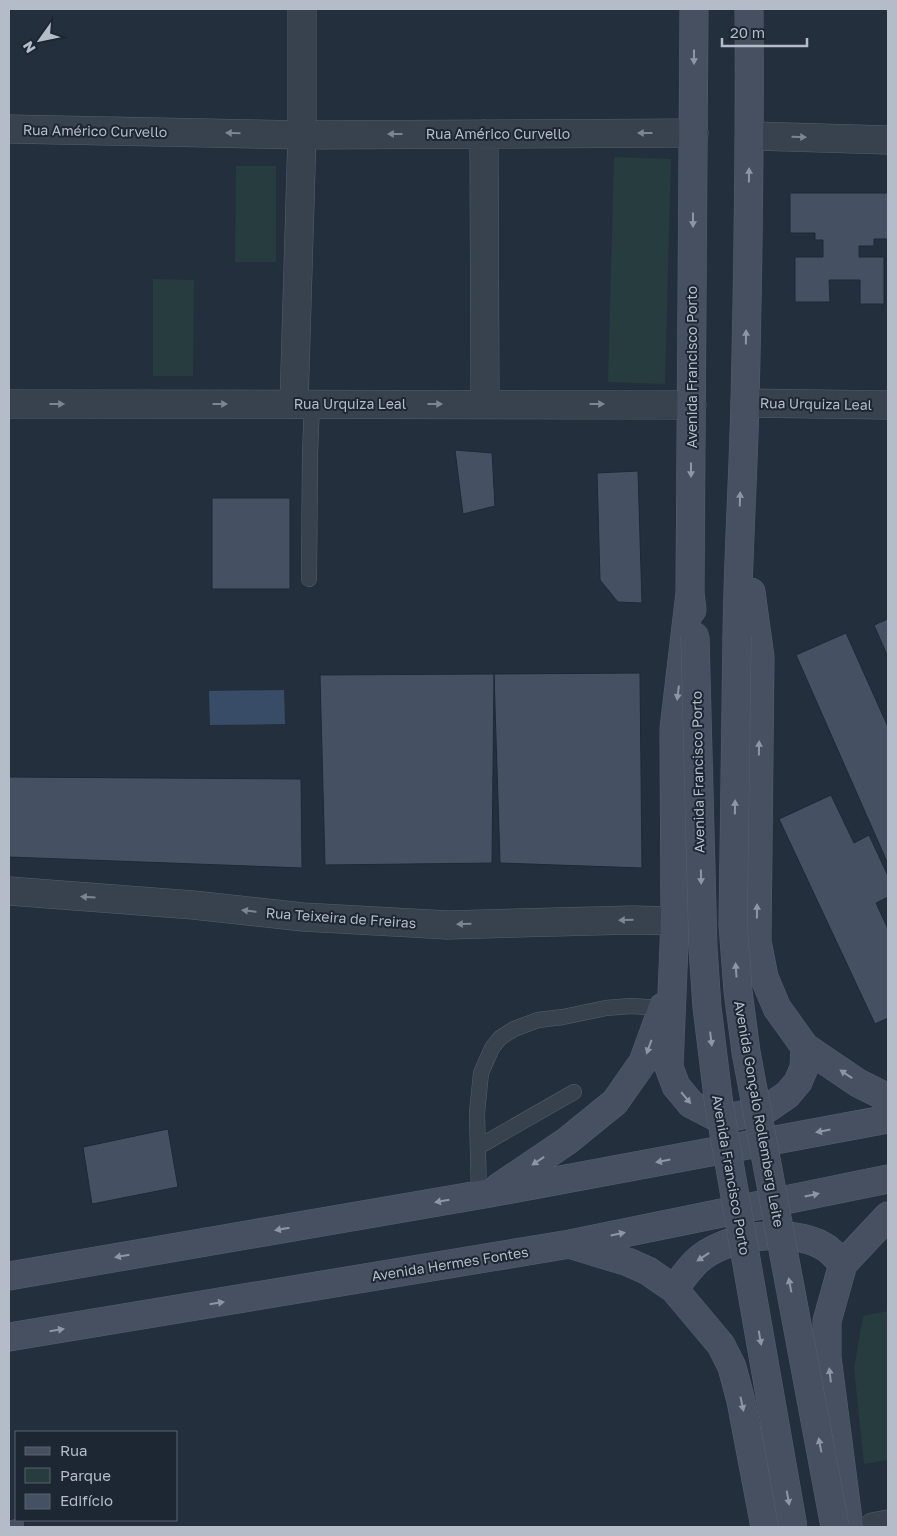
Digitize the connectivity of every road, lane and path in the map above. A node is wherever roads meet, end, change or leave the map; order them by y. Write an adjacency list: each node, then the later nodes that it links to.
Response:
1 (302, 9): 7 (street)
2 (694, 9): 5 (main road, Avenida Francisco Porto, one-way to 5)
3 (749, 9): 8 (main road)
4 (9, 129): 7 (street, Rua Américo Curvello, one-way to 4)
5 (694, 133): 6 (street, Rua Américo Curvello, one-way to 6); 14 (main road, Avenida Francisco Porto, one-way to 14)
6 (484, 134): 7 (street, Rua Américo Curvello, one-way to 7); 13 (street)
7 (302, 135): 12 (street)
8 (750, 136): 9 (street, one-way to 9); 10 (main road, one-way to 8)
9 (888, 140)
10 (745, 403): 15 (street, Rua Urquiza Leal); 16 (main road, one-way to 10)
11 (9, 404): 12 (street, Rua Urquiza Leal, one-way to 12)
12 (303, 404): 13 (street, Rua Urquiza Leal, one-way to 13); 17 (lane)
13 (485, 404): 14 (street, Rua Urquiza Leal, one-way to 14)
14 (692, 405): 18 (main road, Avenida Francisco Porto, one-way to 18)
15 (888, 405)
16 (739, 533): 22 (main road, one-way to 16); 38 (main road, Avenida Gonçalo Rollemberg Leite, one-way to 16, bridge)
17 (309, 579)
18 (690, 593): 20 (main road, one-way to 20); 37 (main road, Avenida Francisco Porto, one-way to 37, bridge)
19 (9, 891): 20 (street, Rua Teixeira de Freiras, one-way to 19)
20 (675, 921): 21 (main road)
21 (667, 996): 22 (main road, one-way to 22); 26 (lane); 28 (main road, one-way to 28)
22 (805, 1048): 24 (main road, one-way to 22)
23 (574, 1092): 26 (lane)
24 (888, 1098)
25 (888, 1119): 28 (main road, one-way to 28)
26 (478, 1147): 28 (lane)
27 (888, 1179): 30 (main road, Avenida Hermes Fontes, one-way to 27)
28 (484, 1194): 32 (main road, one-way to 32)
29 (888, 1216): 31 (main road)
30 (570, 1244): 33 (main road); 34 (main road, Avenida Hermes Fontes, one-way to 30)
31 (843, 1264): 33 (main road, one-way to 33); 39 (main road, one-way to 31)
32 (9, 1276)
33 (674, 1289): 36 (main road, one-way to 36)
34 (9, 1337)
35 (888, 1524): 40 (street)
36 (765, 1527)
37 (793, 1527)
38 (835, 1527)
39 (849, 1527)
40 (873, 1527)

